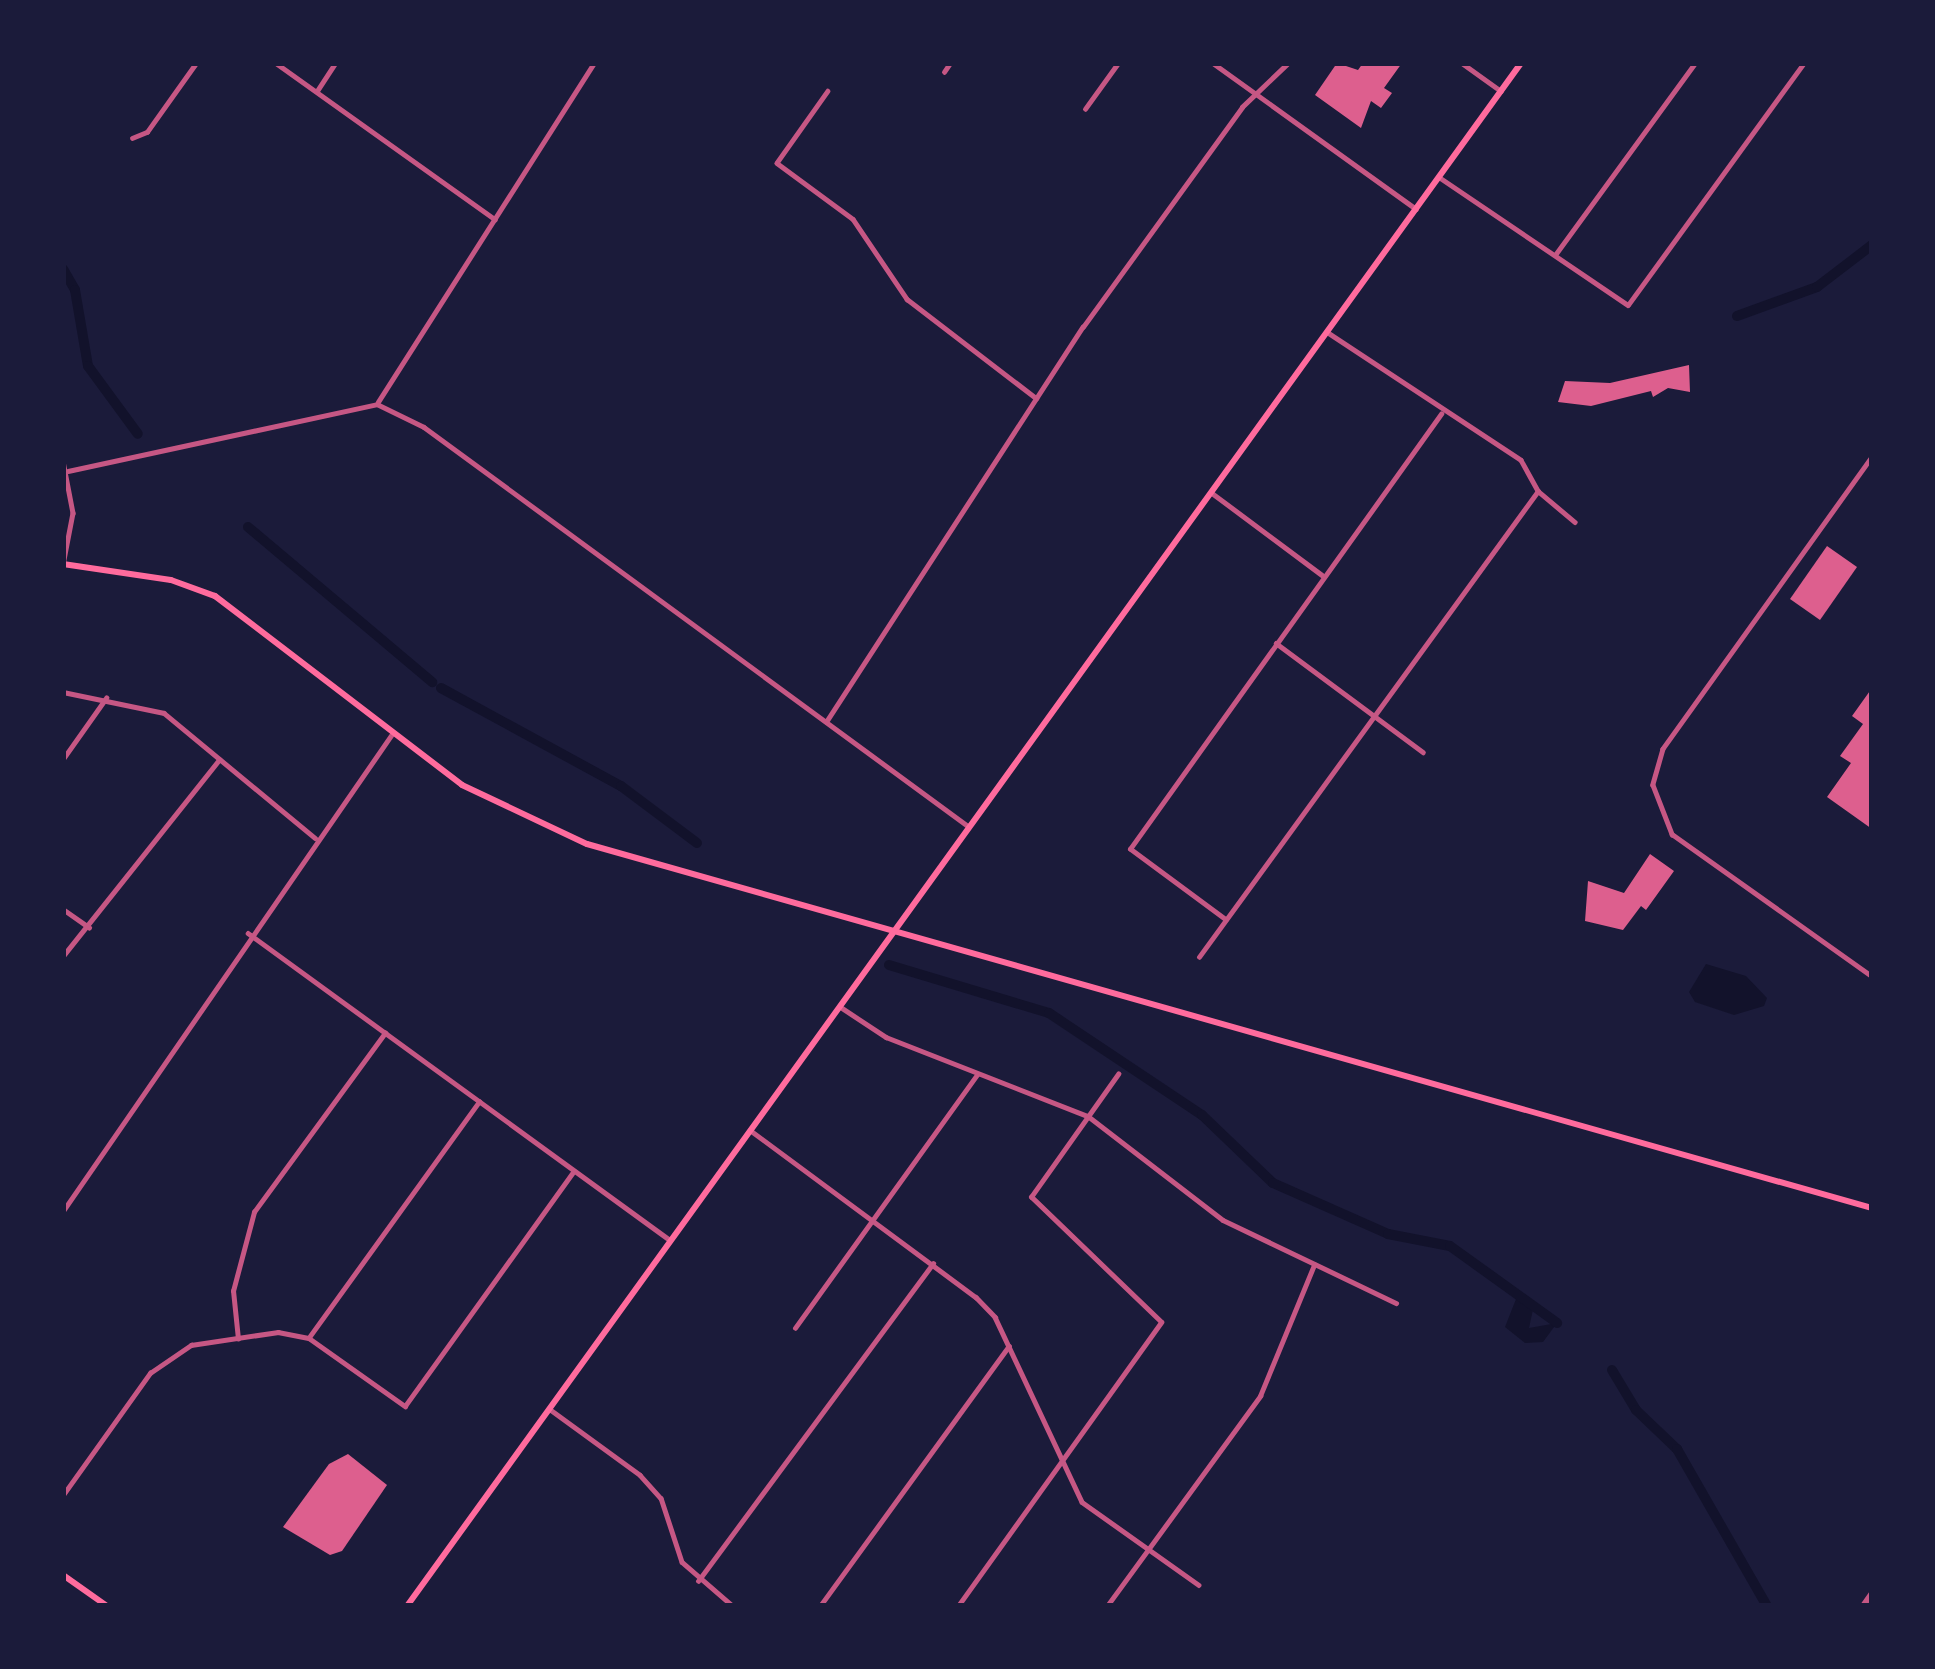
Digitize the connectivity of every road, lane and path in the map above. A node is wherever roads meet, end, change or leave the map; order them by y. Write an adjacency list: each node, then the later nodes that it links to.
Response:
1 (196, 63): 19 (street)
2 (276, 63): 14 (street)
3 (335, 63): 14 (street)
4 (593, 63): 22 (street)
5 (950, 63): 13 (street)
6 (1118, 63): 18 (street)
7 (1214, 63): 17 (street)
8 (1288, 63): 17 (street)
9 (1462, 63): 16 (street)
10 (1522, 63): 16 (main road)
11 (1695, 63): 23 (street)
12 (1804, 63): 23 (street)
13 (944, 72)
14 (317, 91): 22 (street)
15 (828, 91): 25 (street)
16 (1502, 91): 20 (main road)
17 (1259, 97): 21 (street); 25 (street)
18 (1085, 109)
19 (132, 138)
20 (1439, 177): 21 (main road); 23 (street)
21 (1416, 209): 24 (main road)
22 (495, 219): 26 (street)
23 (1555, 255)
24 (1327, 332): 27 (street); 32 (main road)
25 (1036, 398): 40 (street)
26 (377, 404): 30 (street); 40 (street)
27 (1441, 414): 31 (street); 35 (street)
28 (1872, 457): 54 (street)
29 (63, 461): 30 (street)
30 (68, 471): 34 (street)
31 (1538, 491): 33 (street); 39 (street)
32 (1211, 492): 35 (street); 45 (main road)
33 (1575, 522)
34 (63, 564): 41 (main road)
35 (1322, 575): 36 (street)
36 (1276, 643): 39 (street); 48 (street)
37 (63, 692): 38 (street)
38 (106, 698): 43 (street); 44 (street)
39 (1375, 718): 42 (street); 48 (street)
40 (826, 722): 45 (street)
41 (392, 734): 46 (street); 50 (main road)
42 (1423, 752)
43 (63, 759)
44 (219, 760): 46 (street); 49 (street)
45 (969, 827): 50 (main road)
46 (315, 838): 51 (street)
47 (63, 908): 49 (street)
48 (1226, 920): 53 (street)
49 (89, 927): 52 (street)
50 (892, 932): 55 (main road); 63 (main road)
51 (248, 933): 56 (street); 64 (street)
52 (63, 956)
53 (1199, 957)
54 (1872, 976)
55 (842, 1008): 58 (street); 61 (main road)
56 (385, 1033): 59 (street); 72 (street)
57 (1118, 1075): 60 (street)
58 (977, 1076): 60 (street); 65 (street)
59 (479, 1102): 62 (street); 71 (street)
60 (1088, 1116): 68 (street); 75 (street)
61 (750, 1130): 65 (street); 66 (main road)
62 (574, 1171): 66 (street); 71 (street)
63 (1872, 1208)
64 (63, 1210)
65 (873, 1220): 67 (street); 70 (street)
66 (670, 1240): 74 (main road)
67 (933, 1262): 73 (street); 79 (street)
68 (1314, 1264): 69 (street); 77 (street)
69 (1396, 1303)
70 (795, 1328)
71 (309, 1338): 72 (street)
72 (238, 1340): 76 (street)
73 (1009, 1346): 75 (street); 85 (street)
74 (549, 1409): 79 (street); 83 (main road)
75 (1064, 1459): 77 (street); 86 (street)
76 (63, 1495)
77 (1148, 1550): 80 (street); 87 (street)
78 (63, 1575): 82 (main road)
79 (698, 1581): 84 (street)
80 (1199, 1585)
81 (1872, 1593): 88 (street)
82 (107, 1606)
83 (407, 1606)
84 (733, 1606)
85 (820, 1606)
86 (958, 1606)
87 (1107, 1606)
88 (1863, 1606)

